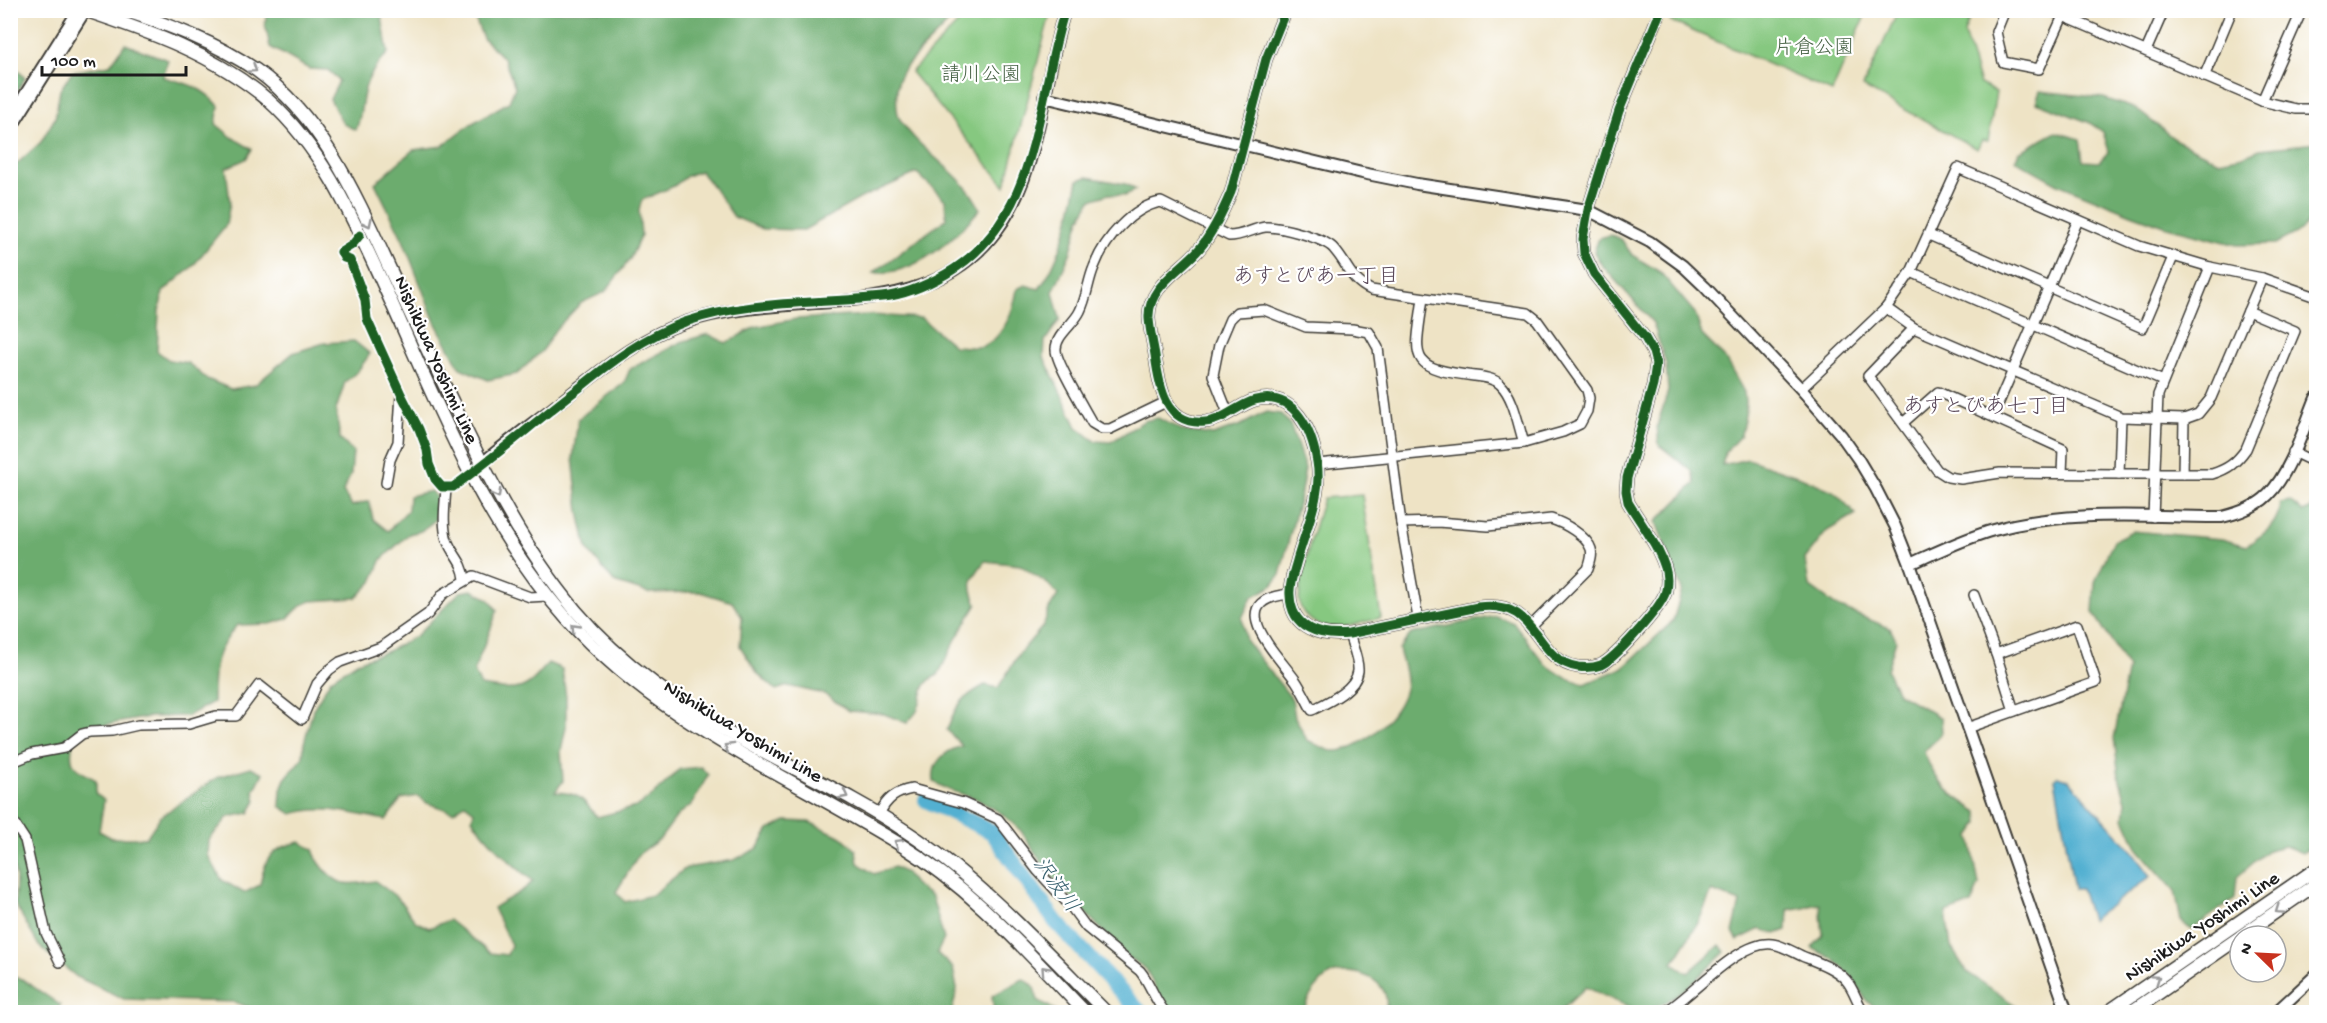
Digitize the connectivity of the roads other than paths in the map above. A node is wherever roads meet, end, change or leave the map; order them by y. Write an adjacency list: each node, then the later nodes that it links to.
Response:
1 (83, 10): 17 (highway); 22 (main road, Nishikiwa Yoshimi Line)
2 (123, 10): 51 (main road, Nishikiwa Yoshimi Line, one-way to 51)
3 (1065, 10): 14 (street)
4 (1286, 10): 18 (street)
5 (2005, 10): 11 (street)
6 (2049, 10): 11 (street)
7 (2164, 10): 12 (street)
8 (2232, 10): 13 (street)
9 (2302, 10): 15 (street)
10 (1659, 11): 19 (street)
11 (2063, 16): 12 (street)
12 (2146, 51): 13 (street)
13 (2204, 76): 15 (street)
14 (1044, 97): 18 (street); 51 (street)
15 (2262, 101): 16 (street)
16 (2316, 109)
17 (12, 121)
18 (1244, 144): 19 (street); 21 (street)
19 (1588, 210): 37 (street); 68 (street)
20 (2078, 220): 23 (street); 24 (street); 28 (street)
21 (1213, 229): 30 (street); 40 (street); 40 (street)
22 (360, 235): 38 (street); 56 (main road, Nishikiwa Yoshimi Line)
23 (1929, 235): 26 (street); 28 (street)
24 (2173, 257): 25 (street); 28 (street)
25 (2210, 267): 27 (street); 36 (street)
26 (1911, 272): 31 (street); 33 (street)
27 (2262, 278): 29 (street); 32 (street)
28 (2049, 288): 33 (street)
29 (2316, 297)
30 (1423, 298): 47 (street); 47 (street)
31 (1886, 308): 34 (street); 37 (street)
32 (2248, 312): 44 (street); 55 (street)
33 (2032, 325): 35 (street); 36 (street)
34 (1914, 328): 35 (street); 46 (street)
35 (2012, 371): 42 (street); 43 (street)
36 (2163, 381): 45 (street)
37 (1801, 389): 62 (street)
38 (401, 394): 58 (street); 59 (street)
39 (2316, 398): 48 (street)
40 (1166, 402): 41 (street)
41 (1228, 413): 49 (street); 52 (street)
42 (1993, 416): 46 (street); 53 (street)
43 (2121, 417): 45 (street); 54 (street)
44 (2184, 418): 45 (street); 55 (street)
45 (2155, 419): 57 (street)
46 (1904, 422): 53 (street)
47 (1524, 443): 49 (street)
48 (2293, 452): 50 (street); 60 (street)
49 (1392, 456): 52 (street); 61 (street)
50 (2316, 463)
51 (481, 464): 56 (street); 74 (main road, Nishikiwa Yoshimi Line, one-way to 74)
52 (1318, 464): 64 (street)
53 (2062, 472): 54 (street)
54 (2119, 474): 57 (street)
55 (2183, 474): 57 (street)
56 (469, 475): 59 (street); 65 (main road, Nishikiwa Yoshimi Line)
57 (2153, 475): 60 (street)
58 (386, 483)
59 (446, 488): 63 (street)
60 (2153, 517): 62 (street)
61 (1401, 523): 67 (street); 68 (street)
62 (1910, 564): 72 (street)
63 (465, 579): 65 (street); 73 (street)
64 (1290, 594): 69 (street); 69 (street)
65 (547, 596): 82 (main road, Nishikiwa Yoshimi Line, one-way to 65)
66 (1974, 596): 70 (street)
67 (1418, 618): 68 (street); 69 (street)
68 (1530, 627)
69 (1349, 634)
70 (1996, 654): 71 (street); 71 (street)
71 (2014, 711): 72 (street)
72 (1967, 728): 87 (street)
73 (10, 763)
74 (879, 814): 83 (main road, Nishikiwa Yoshimi Line); 84 (street)
75 (10, 817): 80 (street)
76 (2316, 869): 88 (main road, Nishikiwa Yoshimi Line, one-way to 76)
77 (2316, 884): 78 (main road, Nishikiwa Yoshimi Line, one-way to 78)
78 (2258, 924)
79 (2228, 945): 89 (main road, Nishikiwa Yoshimi Line)
80 (60, 962)
81 (2316, 975): 90 (street)
82 (1085, 1012)
83 (1106, 1012)
84 (1165, 1012)
85 (1665, 1012): 86 (street)
86 (1864, 1012)
87 (2067, 1012)
88 (2108, 1012)
89 (2131, 1012)
90 (2276, 1012)

